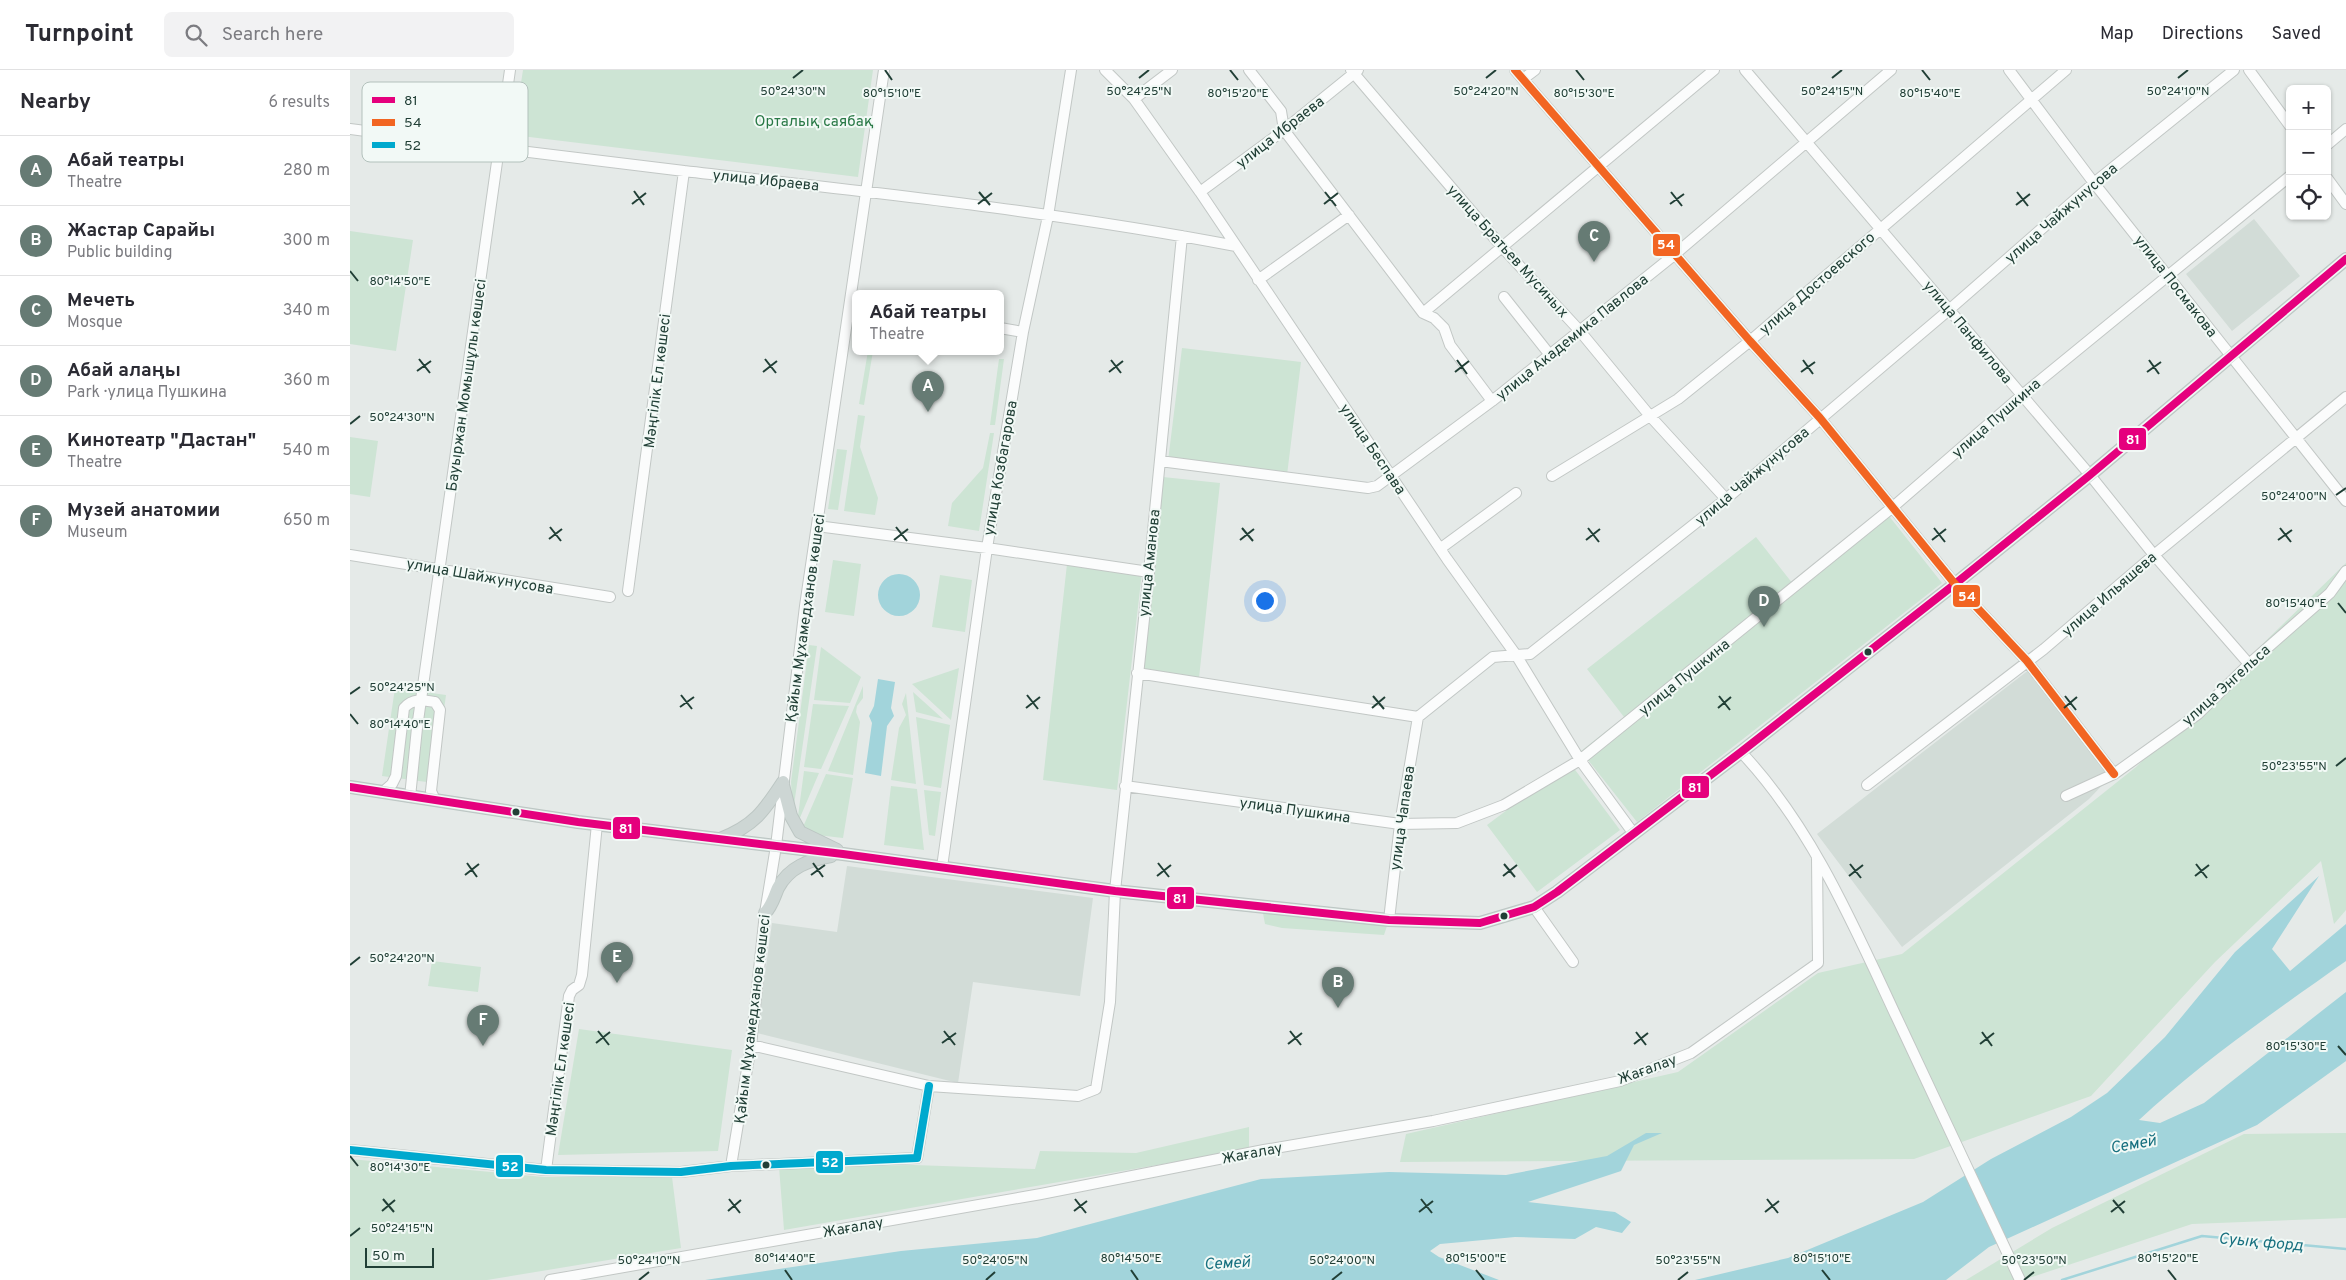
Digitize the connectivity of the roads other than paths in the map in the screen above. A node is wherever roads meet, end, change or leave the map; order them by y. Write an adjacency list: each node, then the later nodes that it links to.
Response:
1 (884, 70): 31 (street, Қайым Мұхамедханов көшесі)
2 (1072, 70): 35 (street, улица Козбагарова)
3 (1105, 70): 17 (street, улица Беспава)
4 (1172, 70): 17 (street)
5 (1249, 70): 21 (street)
6 (1515, 70): 16 (street)
7 (1535, 70): 16 (street)
8 (1714, 70): 26 (street)
9 (1745, 70): 23 (street, улица Панфилова)
10 (1890, 70): 23 (street, улица Академика Павлова)
11 (2009, 70): 18 (street, улица Посмакова)
12 (2066, 70): 18 (street, улица Достоевского)
13 (2234, 70): 29 (street, улица Чайжунусова)
14 (2250, 70): 19 (street)
15 (1354, 71): 21 (street, улица Ибраева); 39 (street, улица Братьев Мусиных)
16 (1523, 79): 26 (street)
17 (1134, 99): 32 (street, улица Беспава)
18 (2032, 99): 29 (street, улица Посмакова); 36 (street, улица Достоевского)
19 (2286, 120)
20 (2346, 129): 22 (street)
21 (1284, 130): 32 (street, улица Ибраева); 34 (street)
22 (2331, 142)
23 (1807, 143): 36 (street, улица Панфилова); 40 (street, улица Академика Павлова)
24 (528, 152): 27 (street, улица Ибраева)
25 (498, 162): 74 (street, Бауыржан Момышұлы көшесі)
26 (1597, 166): 39 (street); 40 (street)
27 (684, 171): 31 (street, улица Ибраева); 78 (street, Мәңгілік Ел көшесі)
28 (2286, 179): 42 (street, улица Пушкина)
29 (2094, 183): 42 (street, улица Посмакова); 47 (street, улица Чайжунусова)
30 (2331, 183): 33 (street)
31 (867, 190): 35 (street, улица Ибраева); 44 (street, Қайым Мұхамедханов көшесі)
32 (1200, 192): 38 (street, улица Беспава)
33 (2346, 204)
34 (1349, 215): 43 (street); 48 (street)
35 (1048, 216): 37 (street, улица Ибраева); 51 (street, улица Козбагарова)
36 (1880, 229): 47 (street, улица Панфилова); 52 (street, улица Достоевского)
37 (1182, 236): 38 (street, улица Ибраева); 61 (street, улица Аманова)
38 (1236, 246): 43 (street, улица Беспава)
39 (1502, 247): 48 (street); 50 (street, улица Братьев Мусиных)
40 (1674, 255): 50 (street, улица Академика Павлова); 52 (street)
41 (2346, 260): 54 (main road)
42 (2168, 275): 54 (street, улица Посмакова); 55 (street, улица Пушкина)
43 (1258, 280): 63 (street, улица Беспава)
44 (855, 290)
45 (1504, 297): 53 (street)
46 (852, 310): 69 (street, Қайым Мұхамедханов көшесі)
47 (1950, 310): 55 (street, улица Панфилова); 59 (street, улица Чайжунусова)
48 (1423, 313): 57 (street)
49 (1004, 329): 51 (street)
50 (1578, 330): 53 (street, улица Академика Павлова); 58 (street, улица Братьев Мусиных)
51 (1023, 332): 70 (street, улица Козбагарова)
52 (1750, 342): 58 (street, улица Достоевского); 59 (street)
53 (1550, 355): 57 (street, улица Академика Павлова)
54 (2232, 356): 60 (street, улица Посмакова); 62 (main road)
55 (2021, 396): 62 (street, улица Панфилова); 68 (street, улица Пушкина)
56 (2346, 397): 60 (street, улица Ильяшева)
57 (1492, 401): 63 (street, улица Академика Павлова)
58 (1650, 416): 64 (street, улица Достоевского); 66 (street, улица Братьев Мусиных)
59 (1820, 418): 66 (street, улица Чайжунусова); 68 (street)
60 (2296, 439): 67 (street, улица Посмакова); 73 (street, улица Ильяшева)
61 (1160, 461): 63 (street, улица Академика Павлова); 76 (street, улица Аманова)
62 (2090, 475): 73 (street, улица Панфилова); 77 (main road)
63 (1392, 476): 71 (street, улица Беспава)
64 (1552, 476)
65 (1516, 492): 71 (street)
66 (1726, 499): 80 (street, улица Чайжунусова)
67 (2346, 501)
68 (1894, 506): 77 (street); 87 (street, улица Пушкина)
69 (817, 526): 70 (street); 89 (street, Қайым Мұхамедханов көшесі)
70 (987, 548): 76 (street); 104 (street, улица Козбагарова)
71 (1440, 548): 80 (street, улица Беспава)
72 (350, 555): 74 (street, улица Шайжунусова)
73 (2154, 555): 81 (street, улица Ильяшева); 82 (street, улица Панфилова)
74 (439, 568): 79 (street, улица Шайжунусова); 84 (street, Бауыржан Момышұлы көшесі)
75 (2346, 571): 82 (street, улица Энгельса)
76 (1149, 572): 83 (street, улица Аманова)
77 (1955, 584): 81 (street); 86 (main road)
78 (628, 592)
79 (610, 597)
80 (1516, 655): 85 (street, улица Чайжунусова); 87 (street, улица Беспава)
81 (2027, 661): 88 (street); 90 (street, улица Ильяшева)
82 (2249, 664): 88 (street, улица Энгельса)
83 (1137, 674): 85 (street); 91 (street, улица Аманова)
84 (421, 699): 93 (street); 95 (street, Бауыржан Момышұлы көшесі); 96 (street)
85 (1418, 717): 98 (street, улица Чапаева)
86 (1741, 752): 99 (main road); 103 (street)
87 (1580, 760): 98 (street, улица Пушкина); 99 (street, улица Беспава)
88 (2114, 774): 94 (street, улица Энгельса)
89 (783, 783): 100 (main road); 101 (street, Қайым Мұхамедханов көшесі); 102 (main road)
90 (1867, 785)
91 (1126, 786): 98 (street, улица Пушкина); 105 (street, улица Аманова)
92 (350, 788): 93 (main road)
93 (383, 792): 95 (main road)
94 (2066, 796)
95 (410, 797): 96 (main road)
96 (435, 800): 97 (main road)
97 (597, 824): 100 (main road); 114 (street, Мәңгілік Ел көшесі)
98 (1400, 824): 108 (street, улица Чапаева)
99 (1634, 834): 106 (main road)
100 (718, 840): 101 (main road)
101 (776, 846): 102 (main road); 107 (street, Қайым Мұхамедханов көшесі)
102 (843, 854): 104 (main road); 107 (main road)
103 (1817, 857): 115 (street, Жағалау); 116 (street)
104 (942, 868): 105 (main road)
105 (1114, 891): 108 (main road); 111 (street, улица Аманова)
106 (1534, 907): 108 (main road); 109 (street)
107 (765, 913): 110 (street, Қайым Мұхамедханов көшесі)
108 (1389, 920)
109 (1573, 962)
110 (751, 1045): 111 (street); 113 (street, Қайым Мұхамедханов көшесі)
111 (929, 1086): 113 (street)
112 (350, 1150): 114 (street)
113 (731, 1166): 114 (street)
114 (546, 1170)
115 (550, 1280)
116 (2020, 1280)

